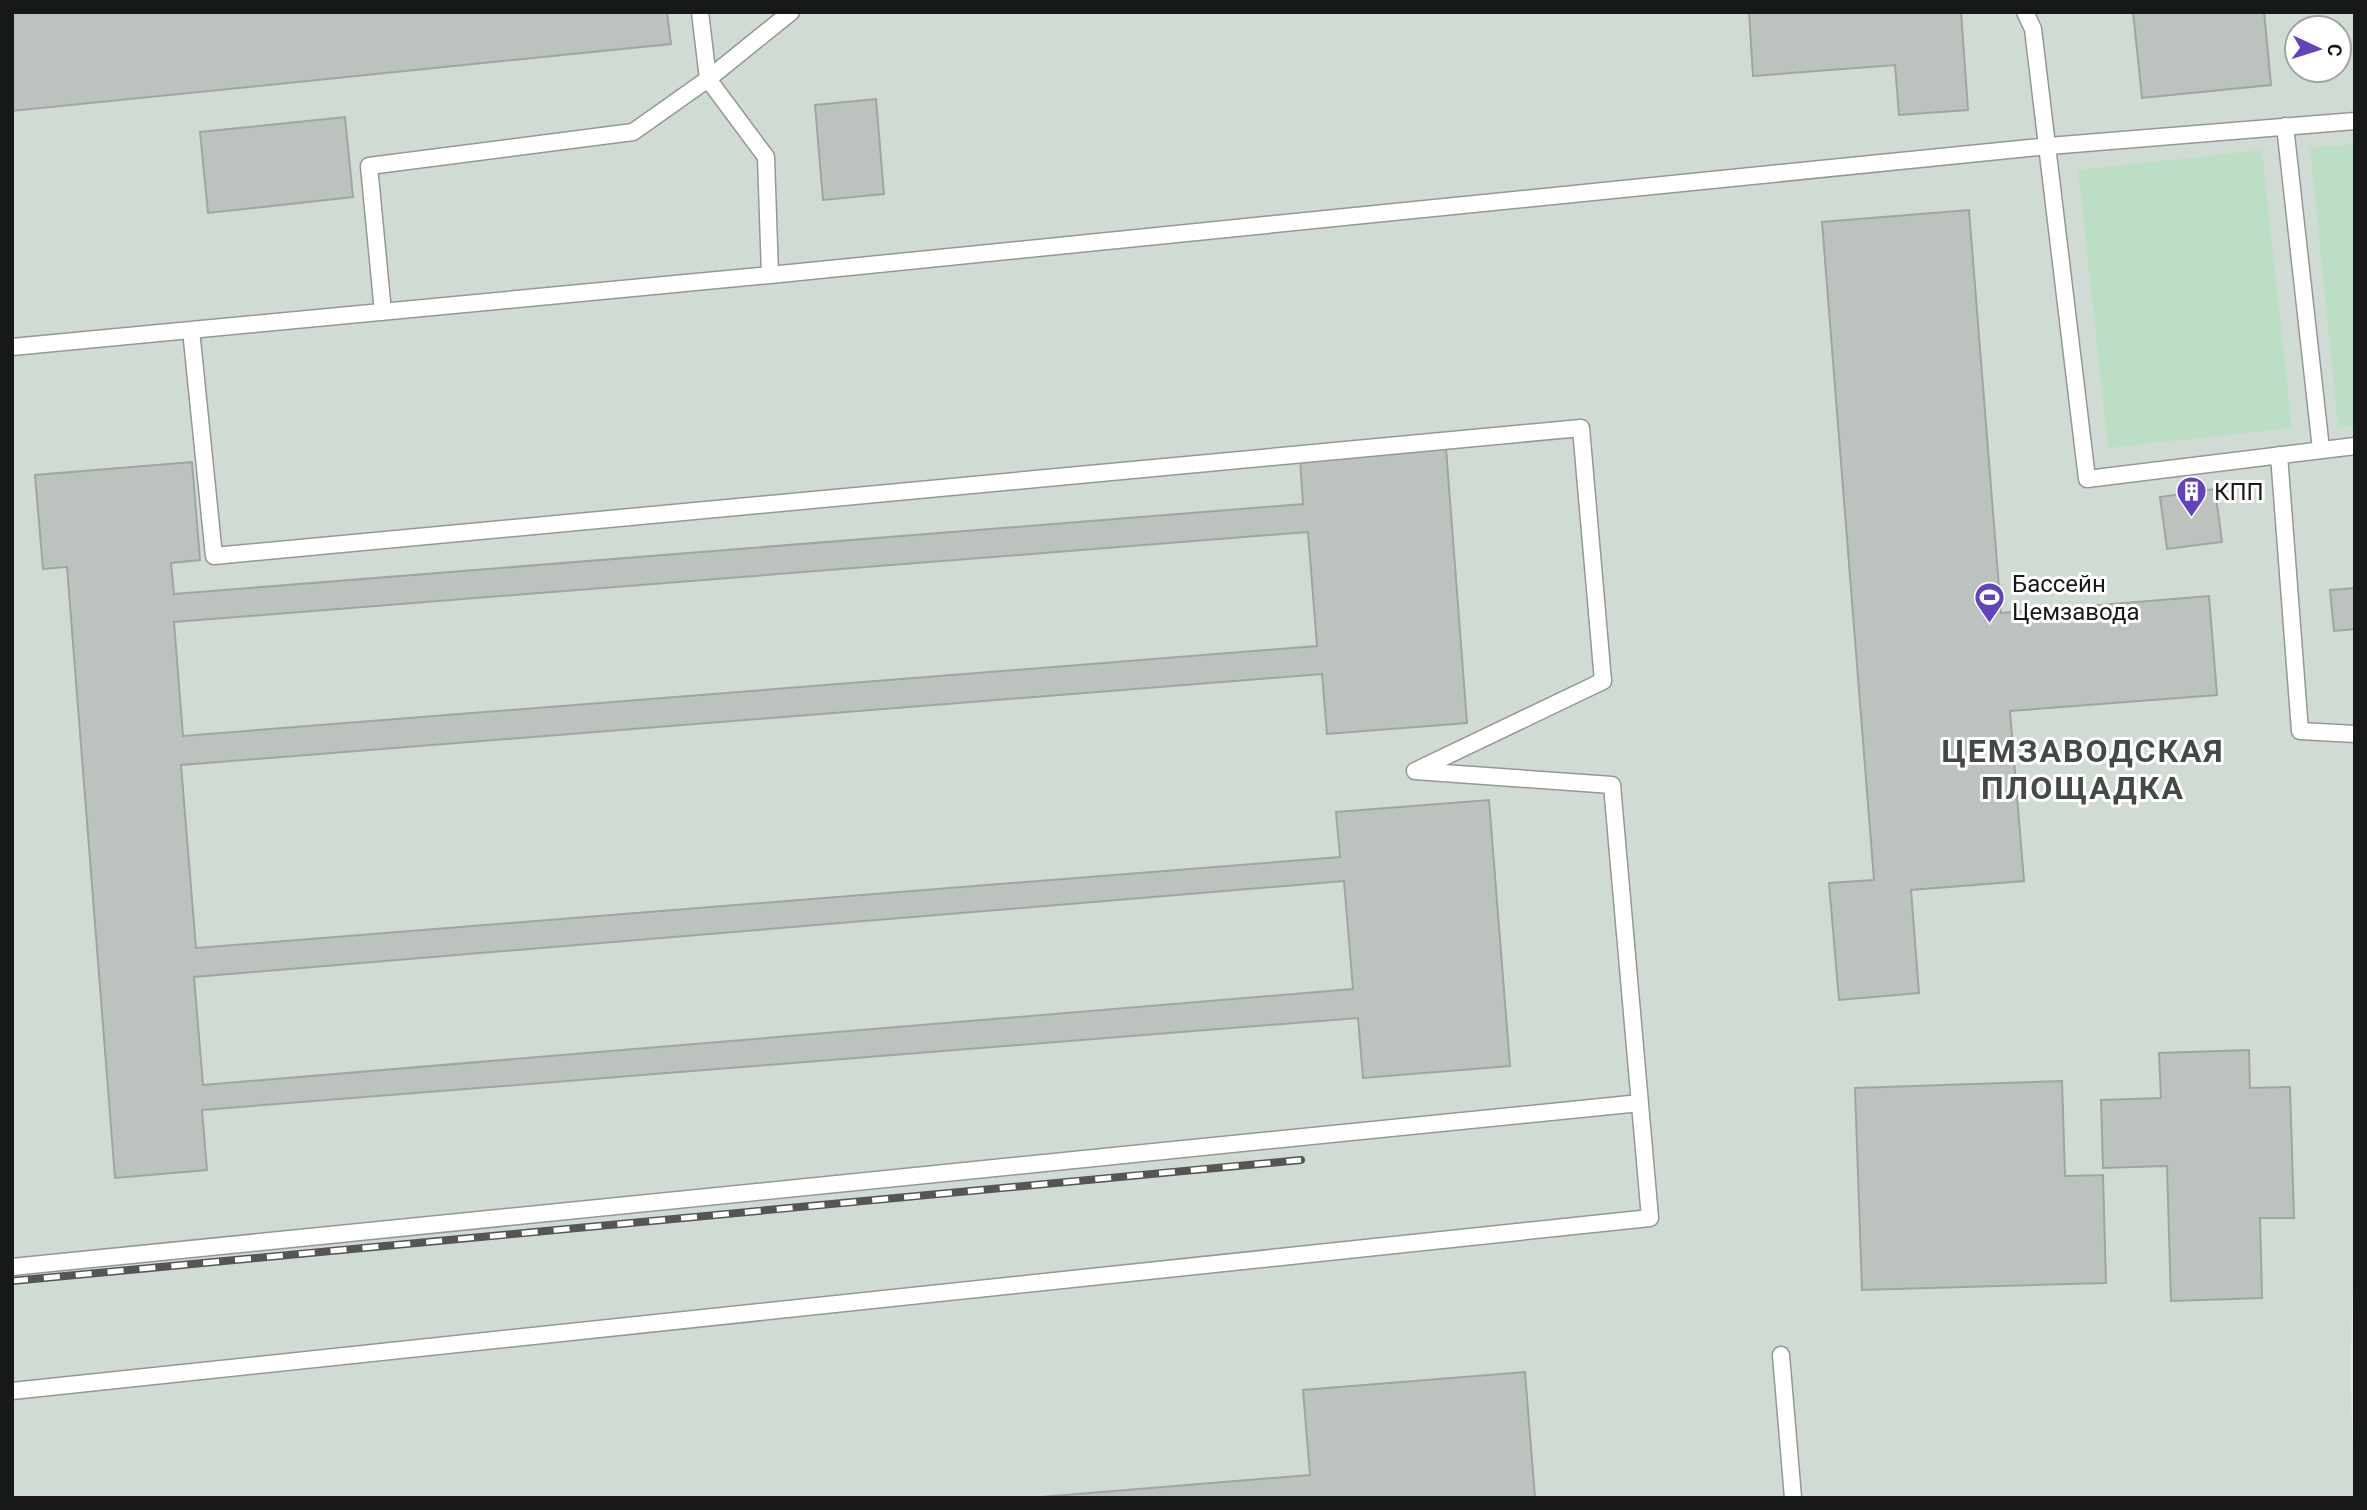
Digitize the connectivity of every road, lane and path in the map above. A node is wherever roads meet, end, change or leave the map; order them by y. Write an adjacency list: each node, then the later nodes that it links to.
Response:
1 (700, 12): 4 (lane)
2 (791, 12): 4 (lane)
3 (2025, 12): 7 (lane)
4 (708, 79): 8 (lane); 9 (lane)
5 (2355, 121): 6 (lane)
6 (2286, 126): 7 (lane); 13 (lane)
7 (2049, 146): 8 (lane); 14 (lane)
8 (770, 275): 9 (lane)
9 (383, 312): 10 (lane)
10 (191, 330): 11 (lane); 16 (lane)
11 (12, 347)
12 (2355, 446): 13 (lane)
13 (2321, 449): 14 (lane)
14 (2279, 455): 15 (lane)
15 (2355, 734)
16 (1640, 1103): 17 (lane); 19 (lane)
17 (12, 1267)
18 (1781, 1355): 20 (lane)
19 (12, 1391)
20 (1793, 1498)

